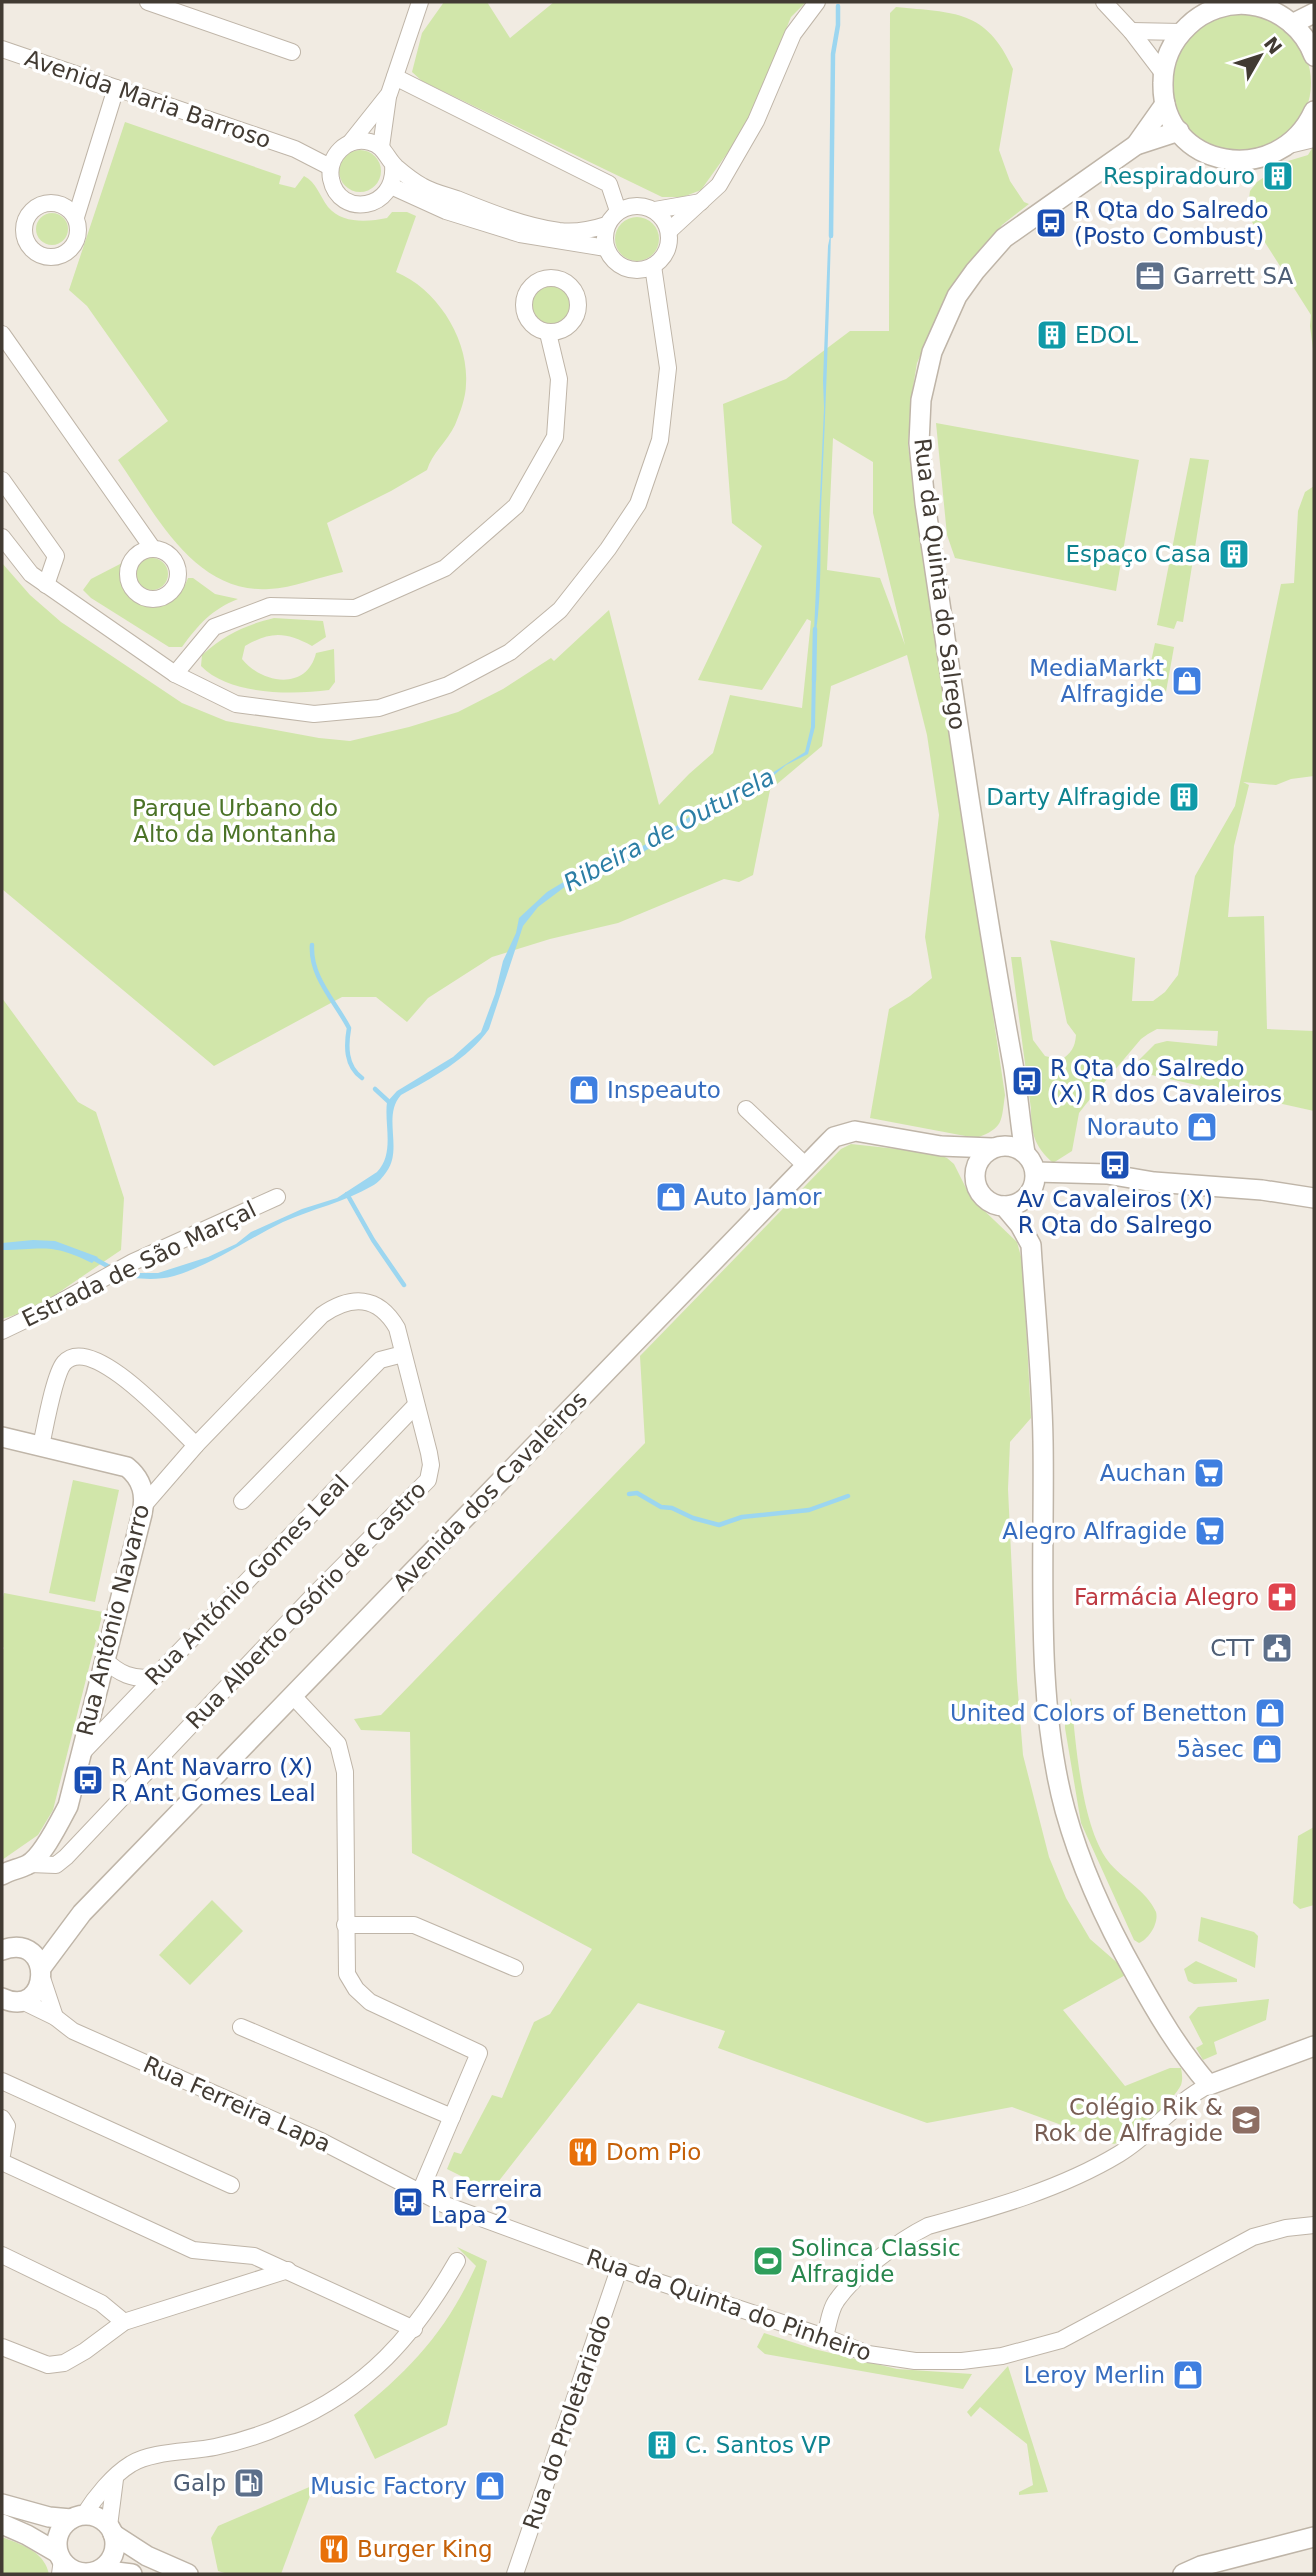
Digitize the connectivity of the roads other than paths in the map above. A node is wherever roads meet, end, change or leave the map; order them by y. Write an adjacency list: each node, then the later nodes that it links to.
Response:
1 (148, 2): 12 (street)
2 (421, 2): 15 (street)
3 (817, 2): 30 (street)
4 (1104, 2): 9 (street)
5 (1248, 3): 6 (street); 8 (street)
6 (1206, 7): 10 (street)
7 (1314, 13): 8 (street)
8 (1292, 24): 13 (street)
9 (1131, 31): 10 (street); 14 (street)
10 (1182, 32): 14 (street)
11 (2, 51): 16 (street, Avenida Maria Barroso)
12 (292, 52)
13 (1314, 56)
14 (1163, 73): 18 (street)
15 (395, 78): 17 (street); 32 (street)
16 (116, 88): 26 (street, Avenida Maria Barroso); 33 (street)
17 (389, 94): 22 (street); 25 (street)
18 (1166, 104): 20 (street); 23 (street, Rua da Quinta do Salrego)
19 (1314, 111): 24 (street)
20 (1179, 131): 23 (street, Rua da Quinta do Salrego); 24 (street)
21 (1314, 139): 24 (street)
22 (346, 145): 25 (street, Avenida Maria Barroso); 26 (street, Avenida Maria Barroso); 28 (street)
23 (1136, 145): 48 (street, Rua da Quinta do Salrego)
24 (1289, 145)
25 (382, 147): 27 (street)
26 (295, 149): 28 (street, Avenida Maria Barroso)
27 (393, 165): 29 (street); 34 (street)
28 (330, 167): 29 (street)
29 (391, 186): 36 (street)
30 (701, 202): 31 (street); 35 (street)
31 (655, 210): 32 (street); 35 (street)
32 (618, 211): 34 (street)
33 (76, 217)
34 (606, 225): 36 (street)
35 (669, 231): 37 (street)
36 (606, 248): 38 (street)
37 (653, 266): 38 (street); 39 (street)
38 (632, 270): 39 (street)
39 (657, 304): 46 (street)
40 (548, 333): 46 (street)
41 (2, 334): 44 (street)
42 (2, 480): 45 (street)
43 (2, 537): 45 (street)
44 (153, 549)
45 (46, 584): 46 (street)
46 (175, 674)
47 (746, 1109): 52 (street)
48 (1017, 1111): 50 (street, Rua da Quinta do Salrego); 51 (street, Rua da Quinta do Salrego)
49 (941, 1146): 50 (street, Avenida dos Cavaleiros); 52 (street, Avenida dos Cavaleiros); 54 (street, Avenida dos Cavaleiros)
50 (997, 1147): 51 (street); 54 (street)
51 (1026, 1153): 53 (street)
52 (804, 1165): 68 (street, Avenida dos Cavaleiros)
53 (1036, 1172): 56 (street); 57 (street)
54 (975, 1177): 57 (street)
55 (277, 1197): 58 (street, Estrada de São Marçal)
56 (1314, 1198)
57 (1004, 1206): 82 (street)
58 (2, 1331)
59 (403, 1354): 60 (street, Rua Alberto Osório de Castro); 62 (street, Rua Alberto Osório de Castro); 64 (street)
60 (415, 1406): 67 (street, Rua António Gomes Leal); 70 (street, Rua Alberto Osório de Castro)
61 (2, 1437): 63 (street, Rua António Navarro)
62 (196, 1445): 63 (street); 65 (street, Rua Alberto Osório de Castro)
63 (41, 1446): 65 (street, Rua António Navarro)
64 (242, 1501)
65 (144, 1505): 66 (street, Rua António Navarro)
66 (104, 1659): 67 (street); 69 (street, Rua António Navarro)
67 (153, 1678): 69 (street, Rua António Gomes Leal)
68 (293, 1696): 72 (street, Avenida dos Cavaleiros); 73 (street)
69 (80, 1755): 70 (street, Rua António Navarro)
70 (30, 1864): 71 (street)
71 (2, 1875)
72 (73, 1925): 74 (street, Avenida dos Cavaleiros); 76 (street, Avenida dos Cavaleiros)
73 (345, 1925): 75 (street); 83 (street)
74 (10, 1947): 76 (street)
75 (515, 1968)
76 (42, 1973): 77 (street, Avenida dos Cavaleiros); 78 (street)
77 (8, 2001): 78 (street, Rua Ferreira Lapa)
78 (55, 2017): 88 (street, Rua Ferreira Lapa)
79 (240, 2027): 83 (street)
80 (1314, 2046): 82 (street)
81 (2, 2081): 87 (street)
82 (1209, 2085): 96 (street)
83 (453, 2117): 88 (street)
84 (2, 2118): 85 (street)
85 (2, 2155)
86 (2, 2162): 93 (street)
87 (231, 2185)
88 (420, 2192): 92 (street, Rua da Quinta do Pinheiro)
89 (1314, 2225): 96 (street, Rua da Quinta do Pinheiro)
90 (2, 2255): 94 (street)
91 (457, 2261): 95 (street)
92 (619, 2269): 96 (street, Rua da Quinta do Pinheiro); 108 (street, Rua do Proletariado)
93 (288, 2270): 94 (street); 95 (street)
94 (124, 2322): 97 (street)
95 (414, 2329): 98 (street)
96 (825, 2337)
97 (2, 2347)
98 (115, 2479): 100 (street); 102 (street)
99 (2, 2504): 100 (street)
100 (78, 2517): 102 (street); 104 (street)
101 (2, 2524): 104 (street)
102 (111, 2530): 105 (street); 107 (street)
103 (1314, 2538): 109 (street)
104 (60, 2563): 105 (street)
105 (97, 2572): 106 (street)
106 (132, 2574)
107 (188, 2574)
108 (515, 2574)
109 (1183, 2574)

